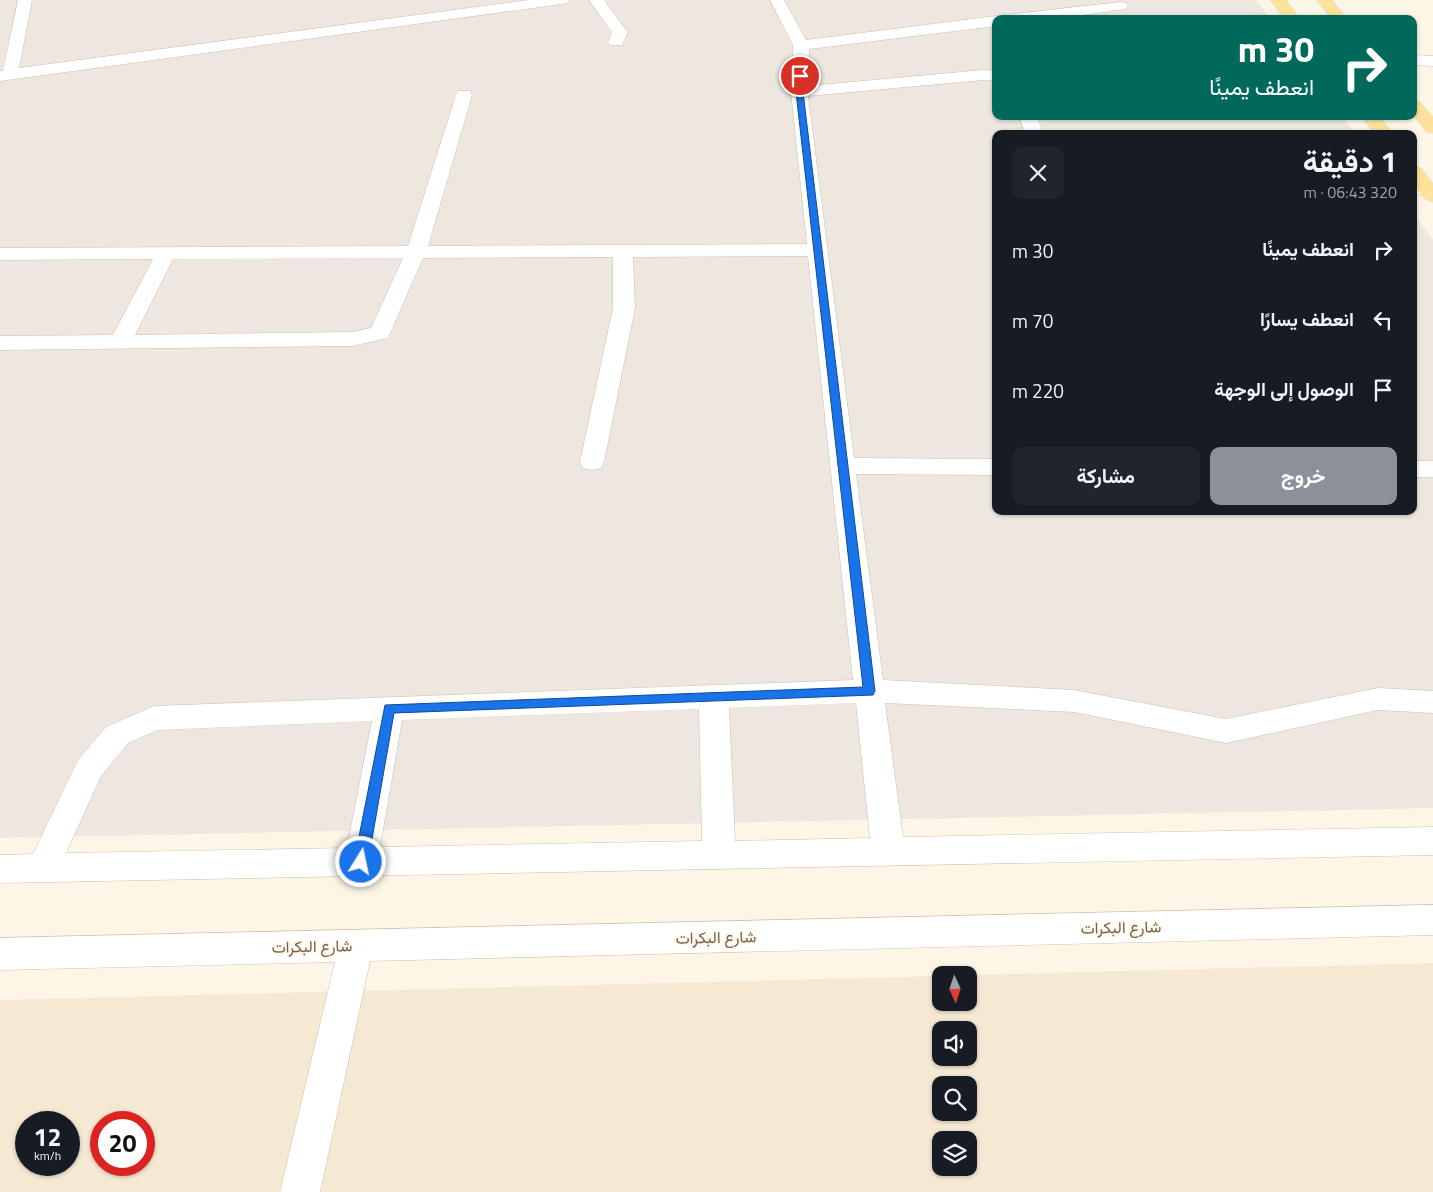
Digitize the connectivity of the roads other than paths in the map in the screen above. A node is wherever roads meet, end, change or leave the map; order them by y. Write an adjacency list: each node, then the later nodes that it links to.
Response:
1 (25, 0): 17 (street)
2 (554, 0): 7 (street)
3 (596, 0): 13 (street)
4 (776, 0): 14 (street)
5 (1278, 0): 10 (main road)
6 (1324, 0): 11 (main road)
7 (464, 6): 17 (street)
8 (1121, 6): 9 (street)
9 (1046, 15)
10 (1289, 15)
11 (1337, 15)
12 (992, 21): 14 (street)
13 (616, 42)
14 (801, 44): 19 (street)
15 (1417, 60): 16 (street)
16 (1433, 61)
17 (5, 75)
18 (992, 76): 19 (street)
19 (799, 92): 27 (street)
20 (464, 95): 29 (street)
21 (1417, 109): 23 (main road)
22 (1373, 120): 24 (main road)
23 (1433, 128)
24 (1381, 130)
25 (1417, 177): 26 (main road)
26 (1425, 191)
27 (817, 250): 28 (street); 35 (street)
28 (624, 251): 29 (street); 34 (street)
29 (416, 252): 30 (street); 32 (street)
30 (166, 253): 31 (street); 32 (street)
31 (0, 254)
32 (120, 342): 33 (street)
33 (0, 343)
34 (592, 462)
35 (843, 466): 36 (street); 39 (street)
36 (992, 467)
37 (1417, 469): 38 (street)
38 (1433, 469)
39 (869, 691): 40 (street); 41 (street); 44 (street)
40 (714, 697): 42 (street); 45 (street)
41 (1433, 702)
42 (389, 709): 46 (street); 47 (street)
43 (1433, 842): 44 (street)
44 (888, 852): 45 (street)
45 (719, 855): 46 (street)
46 (361, 862): 47 (street)
47 (44, 868): 48 (street)
48 (0, 869)
49 (1433, 920): 50 (street, شارع البكرات)
50 (356, 945): 51 (street, شارع البكرات); 52 (street)
51 (0, 954)
52 (300, 1192)

